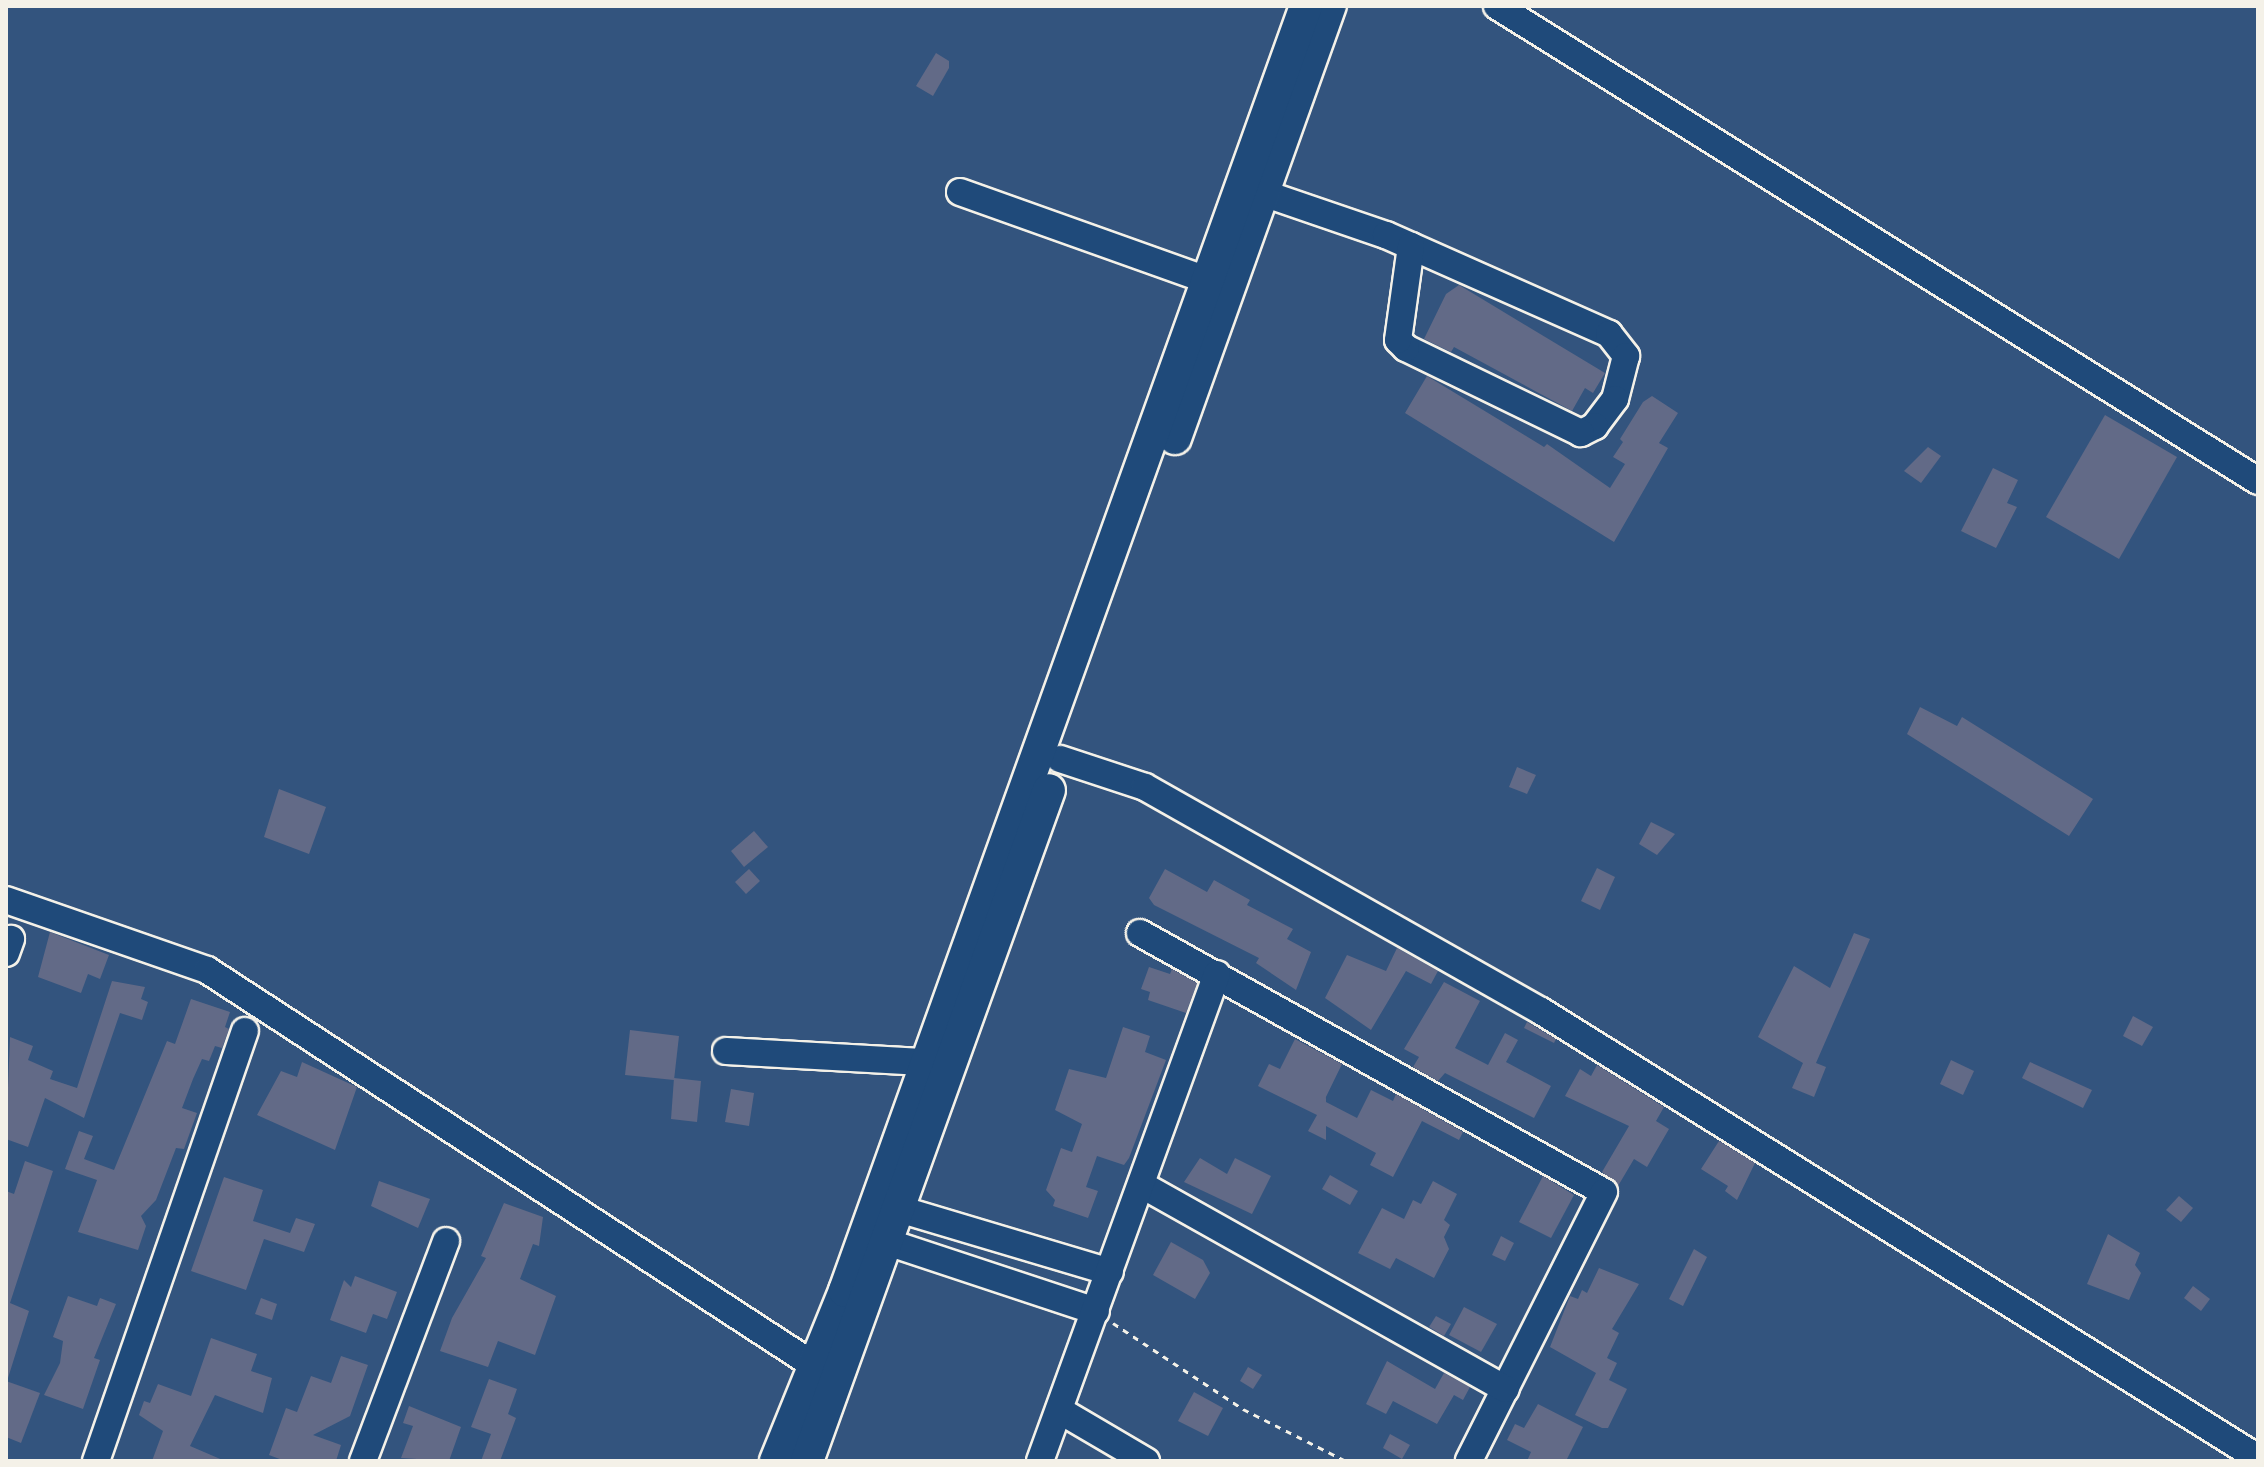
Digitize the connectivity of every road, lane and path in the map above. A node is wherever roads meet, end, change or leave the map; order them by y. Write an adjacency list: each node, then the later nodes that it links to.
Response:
1 (1306, 6): 7 (main road)
2 (1330, 6): 5 (main road)
3 (1497, 6): 8 (street)
4 (960, 192): 7 (street)
5 (1263, 193): 6 (street); 9 (main road)
6 (1411, 246): 6 (street)
7 (1207, 280): 15 (main road)
8 (2258, 481)
9 (1060, 759): 17 (main road); 27 (street)
10 (6, 900): 24 (street)
11 (1140, 933): 12 (street)
12 (1217, 974): 16 (street); 25 (street)
13 (245, 1031): 28 (street)
14 (726, 1051): 15 (street)
15 (923, 1062): 24 (main road)
16 (1142, 1185): 21 (street); 25 (street)
17 (899, 1209): 18 (street); 20 (main road)
18 (1003, 1240): 21 (street); 22 (street)
19 (446, 1241): 29 (street)
20 (887, 1242): 22 (street); 31 (main road)
21 (1110, 1272): 23 (street)
22 (994, 1277): 23 (street)
23 (1096, 1311): 26 (street); 34 (path)
24 (815, 1366): 30 (main road)
25 (1506, 1389): 35 (street)
26 (1059, 1410): 32 (street); 33 (street)
27 (2258, 1458)
28 (96, 1461)
29 (363, 1461)
30 (776, 1461)
31 (807, 1461)
32 (1040, 1461)
33 (1146, 1461)
34 (1346, 1461)
35 (1469, 1461)

